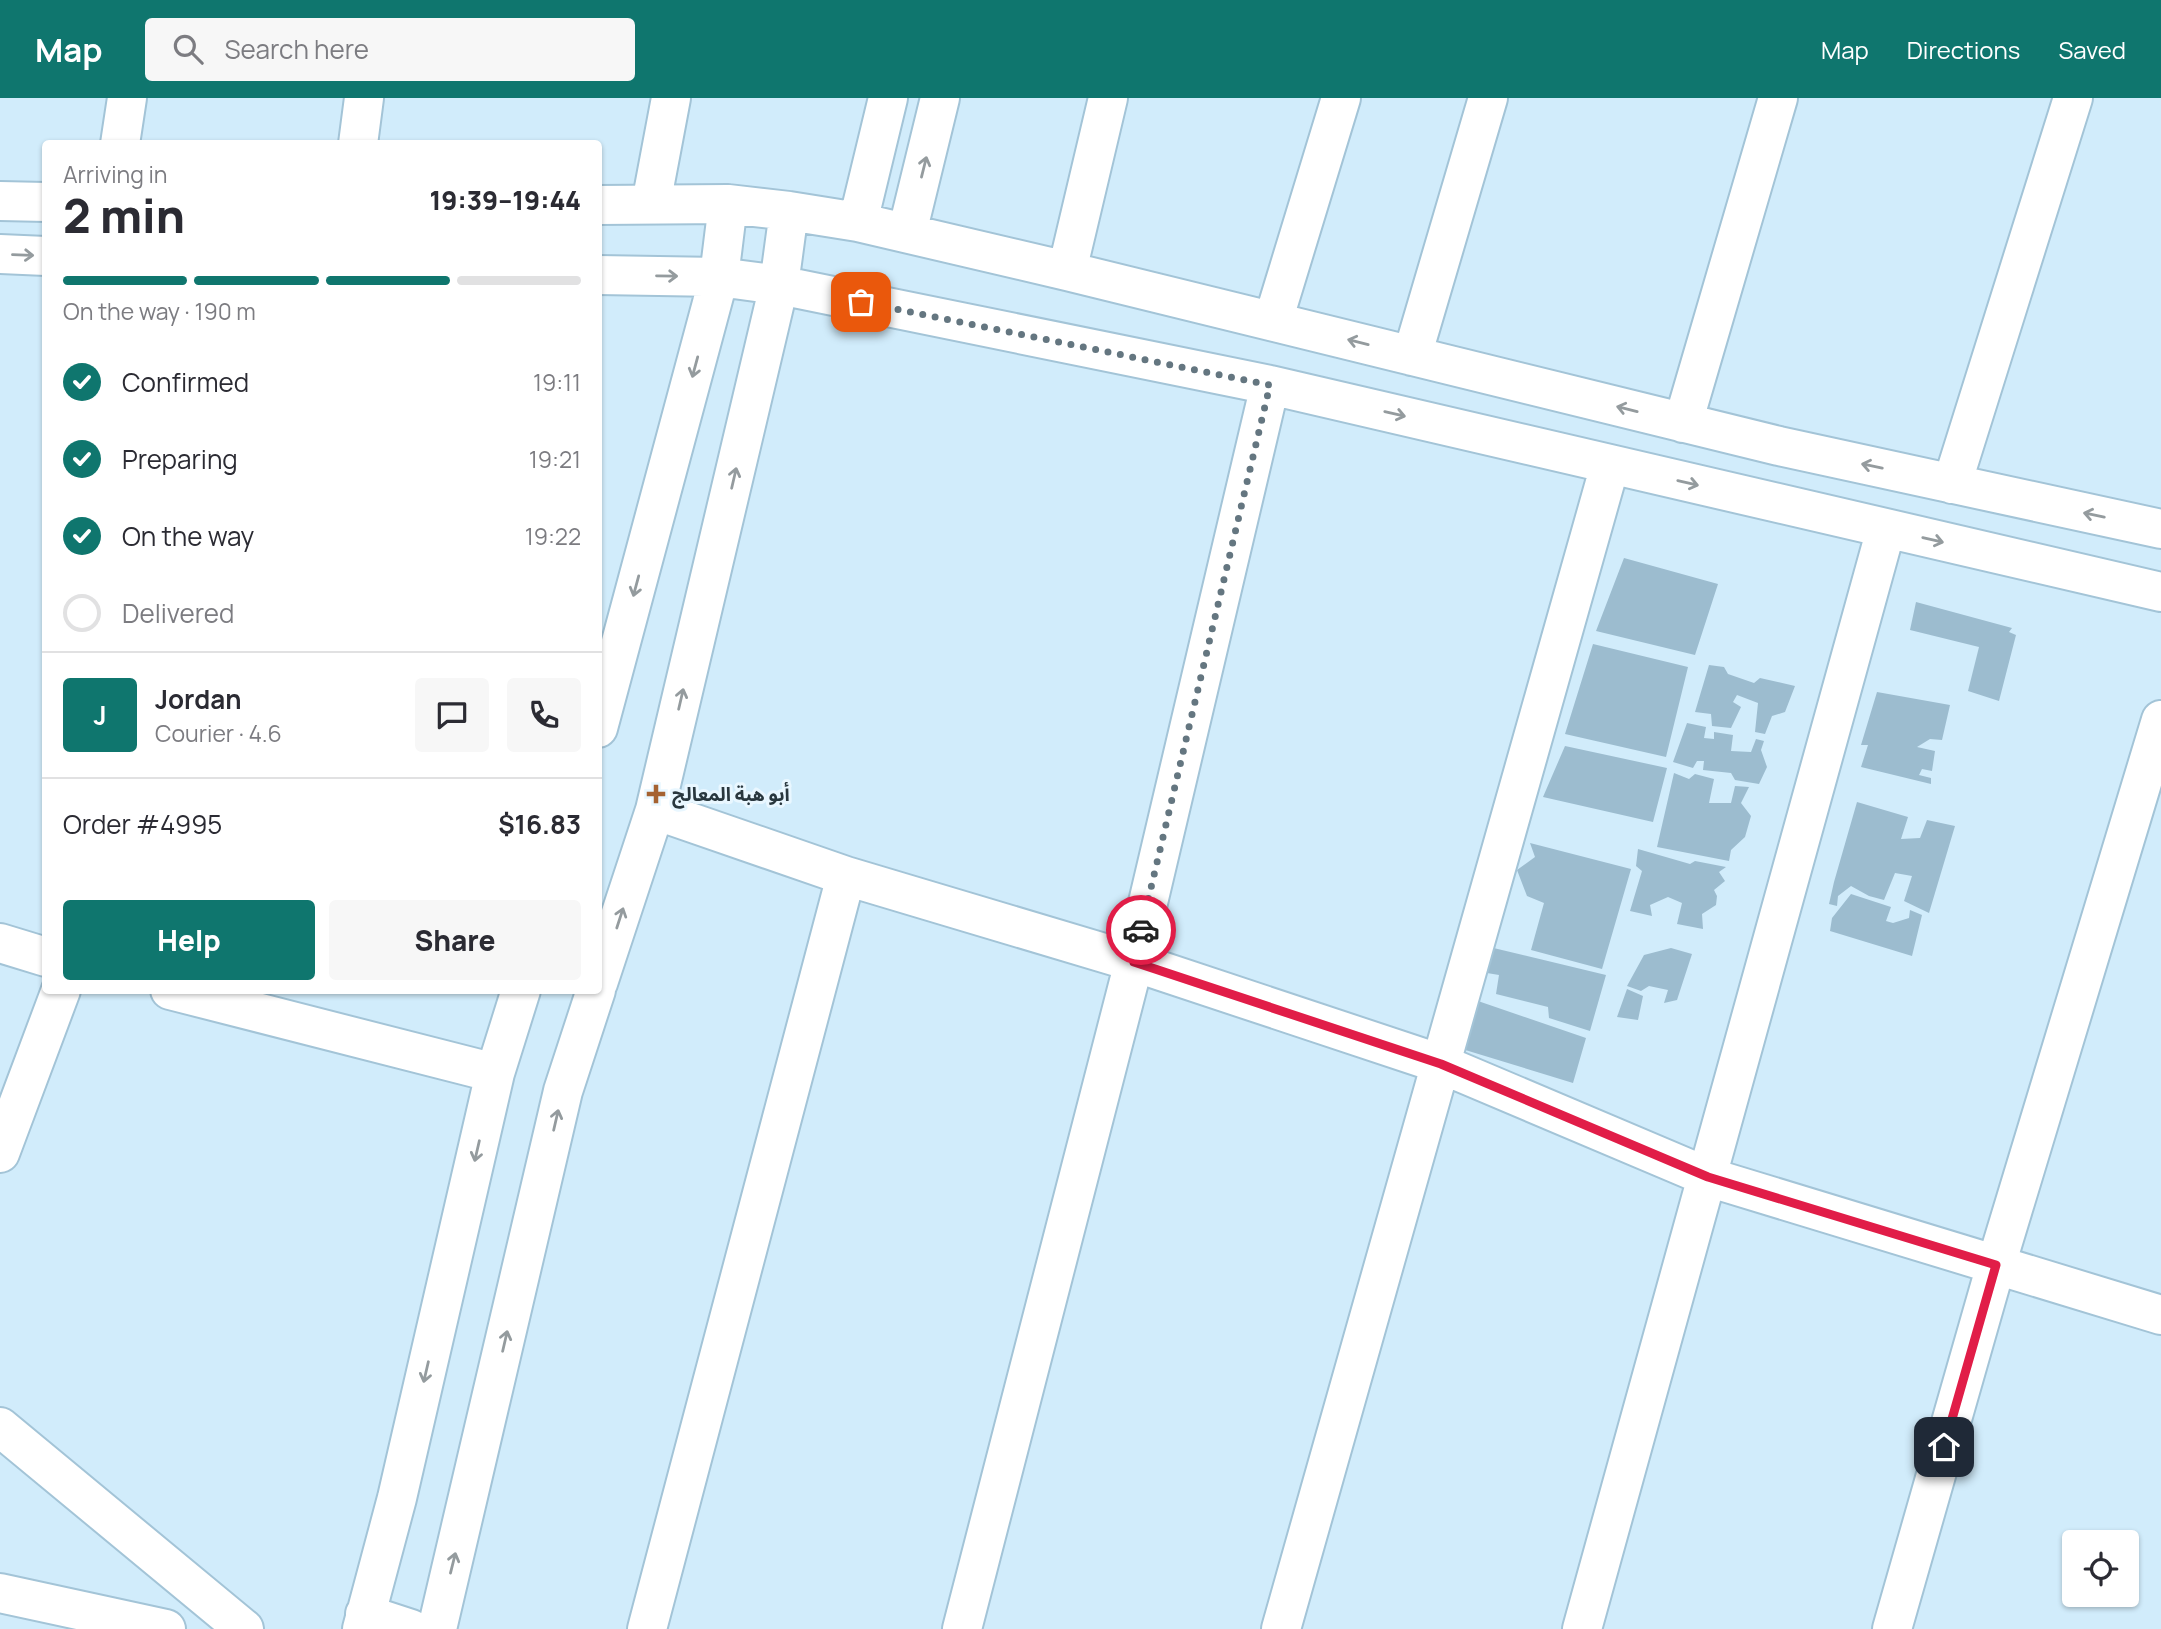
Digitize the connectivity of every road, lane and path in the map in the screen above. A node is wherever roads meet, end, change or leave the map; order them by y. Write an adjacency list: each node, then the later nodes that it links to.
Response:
1 (127, 98): 11 (street)
2 (364, 98): 12 (street)
3 (671, 98): 15 (street)
4 (888, 98): 19 (street)
5 (940, 98): 20 (street, one-way to 5)
6 (1108, 98): 23 (street)
7 (1341, 98): 27 (street)
8 (1488, 98): 28 (street)
9 (1778, 98): 30 (street)
10 (2073, 98): 32 (street)
11 (121, 140)
12 (359, 140)
13 (0, 201): 14 (street)
14 (42, 202)
15 (651, 204): 16 (street); 17 (street)
16 (728, 204): 18 (street); 25 (street)
17 (602, 205)
18 (789, 211): 19 (street); 26 (street)
19 (858, 222): 20 (street)
20 (907, 233): 23 (street)
21 (0, 254): 22 (street, one-way to 22)
22 (42, 256)
23 (1067, 271): 27 (street)
24 (602, 275): 25 (street, one-way to 25)
25 (719, 277): 26 (street); 36 (street, one-way to 36)
26 (779, 285): 29 (street); 38 (street, one-way to 26)
27 (1273, 321): 28 (street, one-way to 27)
28 (1412, 356): 30 (street, one-way to 28)
29 (1270, 385): 31 (street, one-way to 31); 42 (street)
30 (1683, 423): 32 (street, one-way to 30)
31 (1610, 465): 33 (street, one-way to 33); 48 (street)
32 (1952, 484): 34 (street, one-way to 32)
33 (1886, 528): 35 (street, one-way to 35); 51 (street)
34 (2161, 529)
35 (2161, 592)
36 (602, 713)
37 (2161, 720): 52 (street)
38 (655, 810): 39 (street); 43 (street, one-way to 38)
39 (846, 876): 42 (street); 61 (street)
40 (0, 943): 41 (street)
41 (42, 956)
42 (1134, 962): 48 (street); 62 (street)
43 (602, 971)
44 (60, 994): 50 (street)
45 (186, 994): 49 (street)
46 (520, 994): 49 (street)
47 (595, 994): 60 (street, one-way to 47)
48 (1441, 1064): 51 (street); 63 (street)
49 (495, 1073): 56 (street, one-way to 56)
50 (0, 1153)
51 (1708, 1177): 52 (street); 64 (street)
52 (1996, 1265): 53 (street); 65 (street)
53 (2161, 1315)
54 (0, 1427): 58 (street)
55 (0, 1593): 57 (street)
56 (364, 1621): 59 (street)
57 (166, 1629)
58 (244, 1629)
59 (411, 1629)
60 (437, 1629)
61 (647, 1629)
62 (962, 1629)
63 (1281, 1629)
64 (1582, 1629)
65 (1892, 1629)

